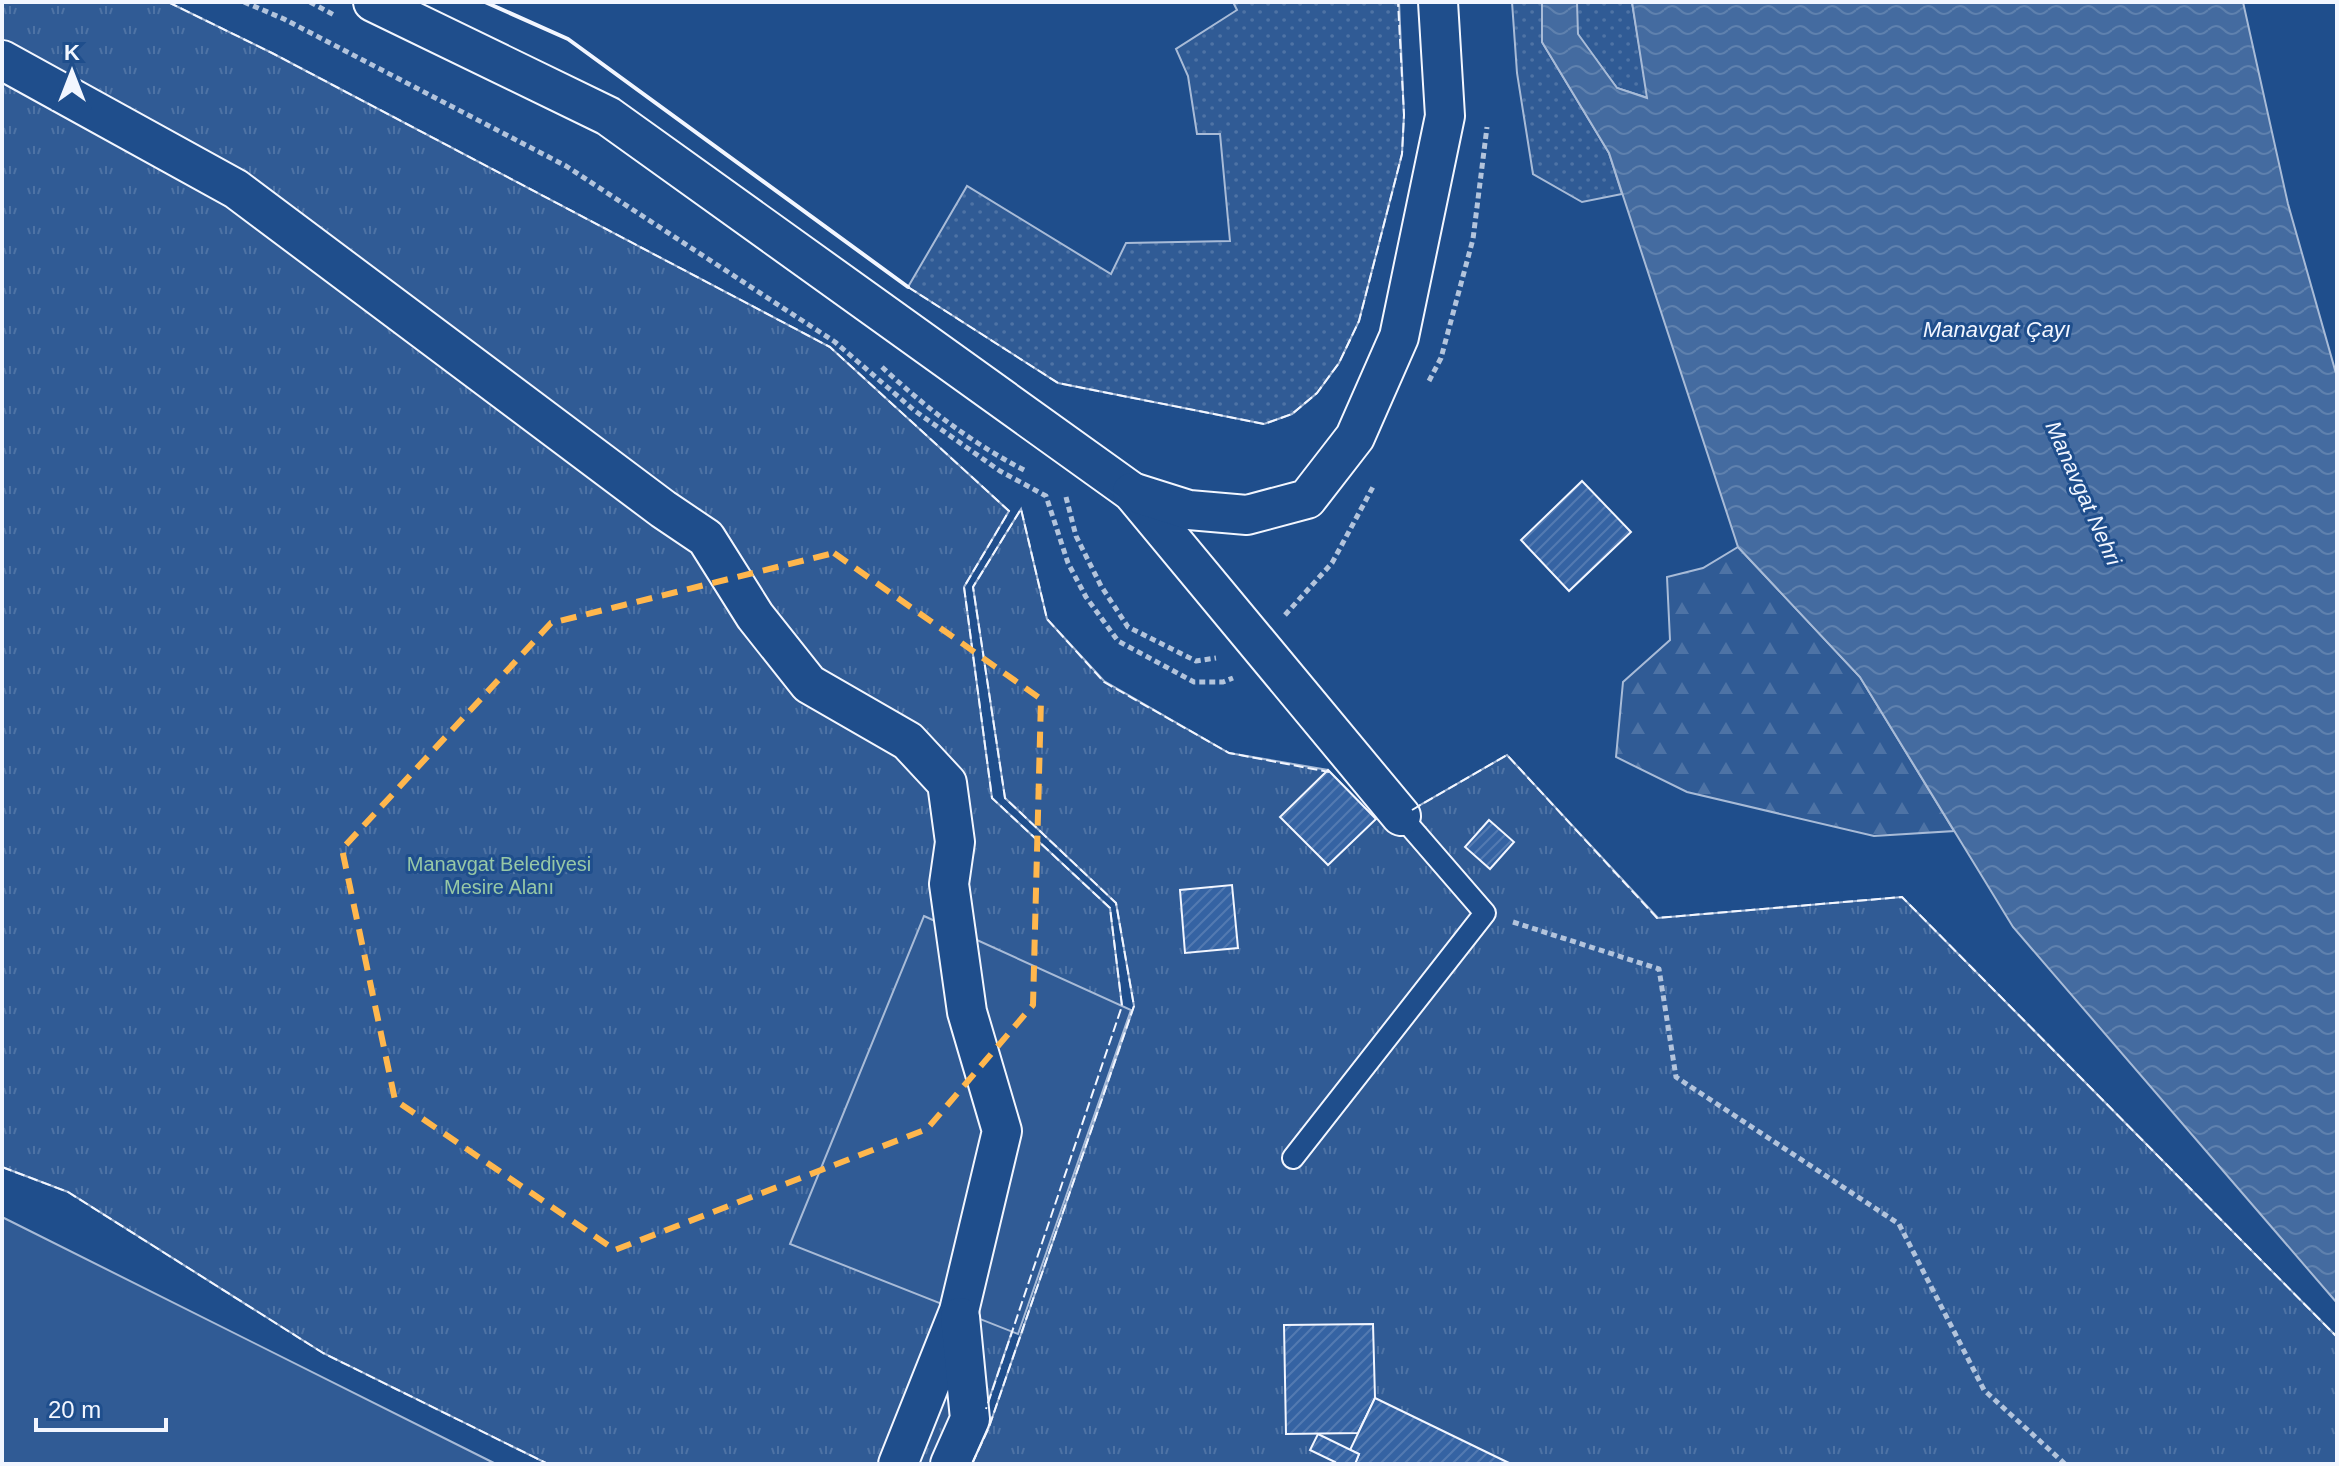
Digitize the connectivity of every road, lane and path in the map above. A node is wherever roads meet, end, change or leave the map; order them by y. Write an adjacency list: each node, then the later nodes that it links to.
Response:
1 (244, 2): 15 (path)
2 (310, 2): 5 (path)
3 (373, 2): 13 (street)
4 (1438, 2): 13 (street)
5 (338, 17)
6 (2, 60): 19 (street)
7 (1486, 120): 9 (path)
8 (878, 364): 11 (path)
9 (1427, 384)
10 (1380, 474): 14 (path)
11 (1037, 476)
12 (1064, 489): 14 (path)
13 (1132, 492): 14 (street)
14 (1260, 644): 16 (street)
15 (1235, 678)
16 (1401, 816): 17 (lane)
17 (1485, 913): 18 (lane); 22 (path)
18 (1293, 1158)
19 (959, 1311): 20 (street); 21 (street)
20 (898, 1464)
21 (950, 1464)
22 (2065, 1464)

